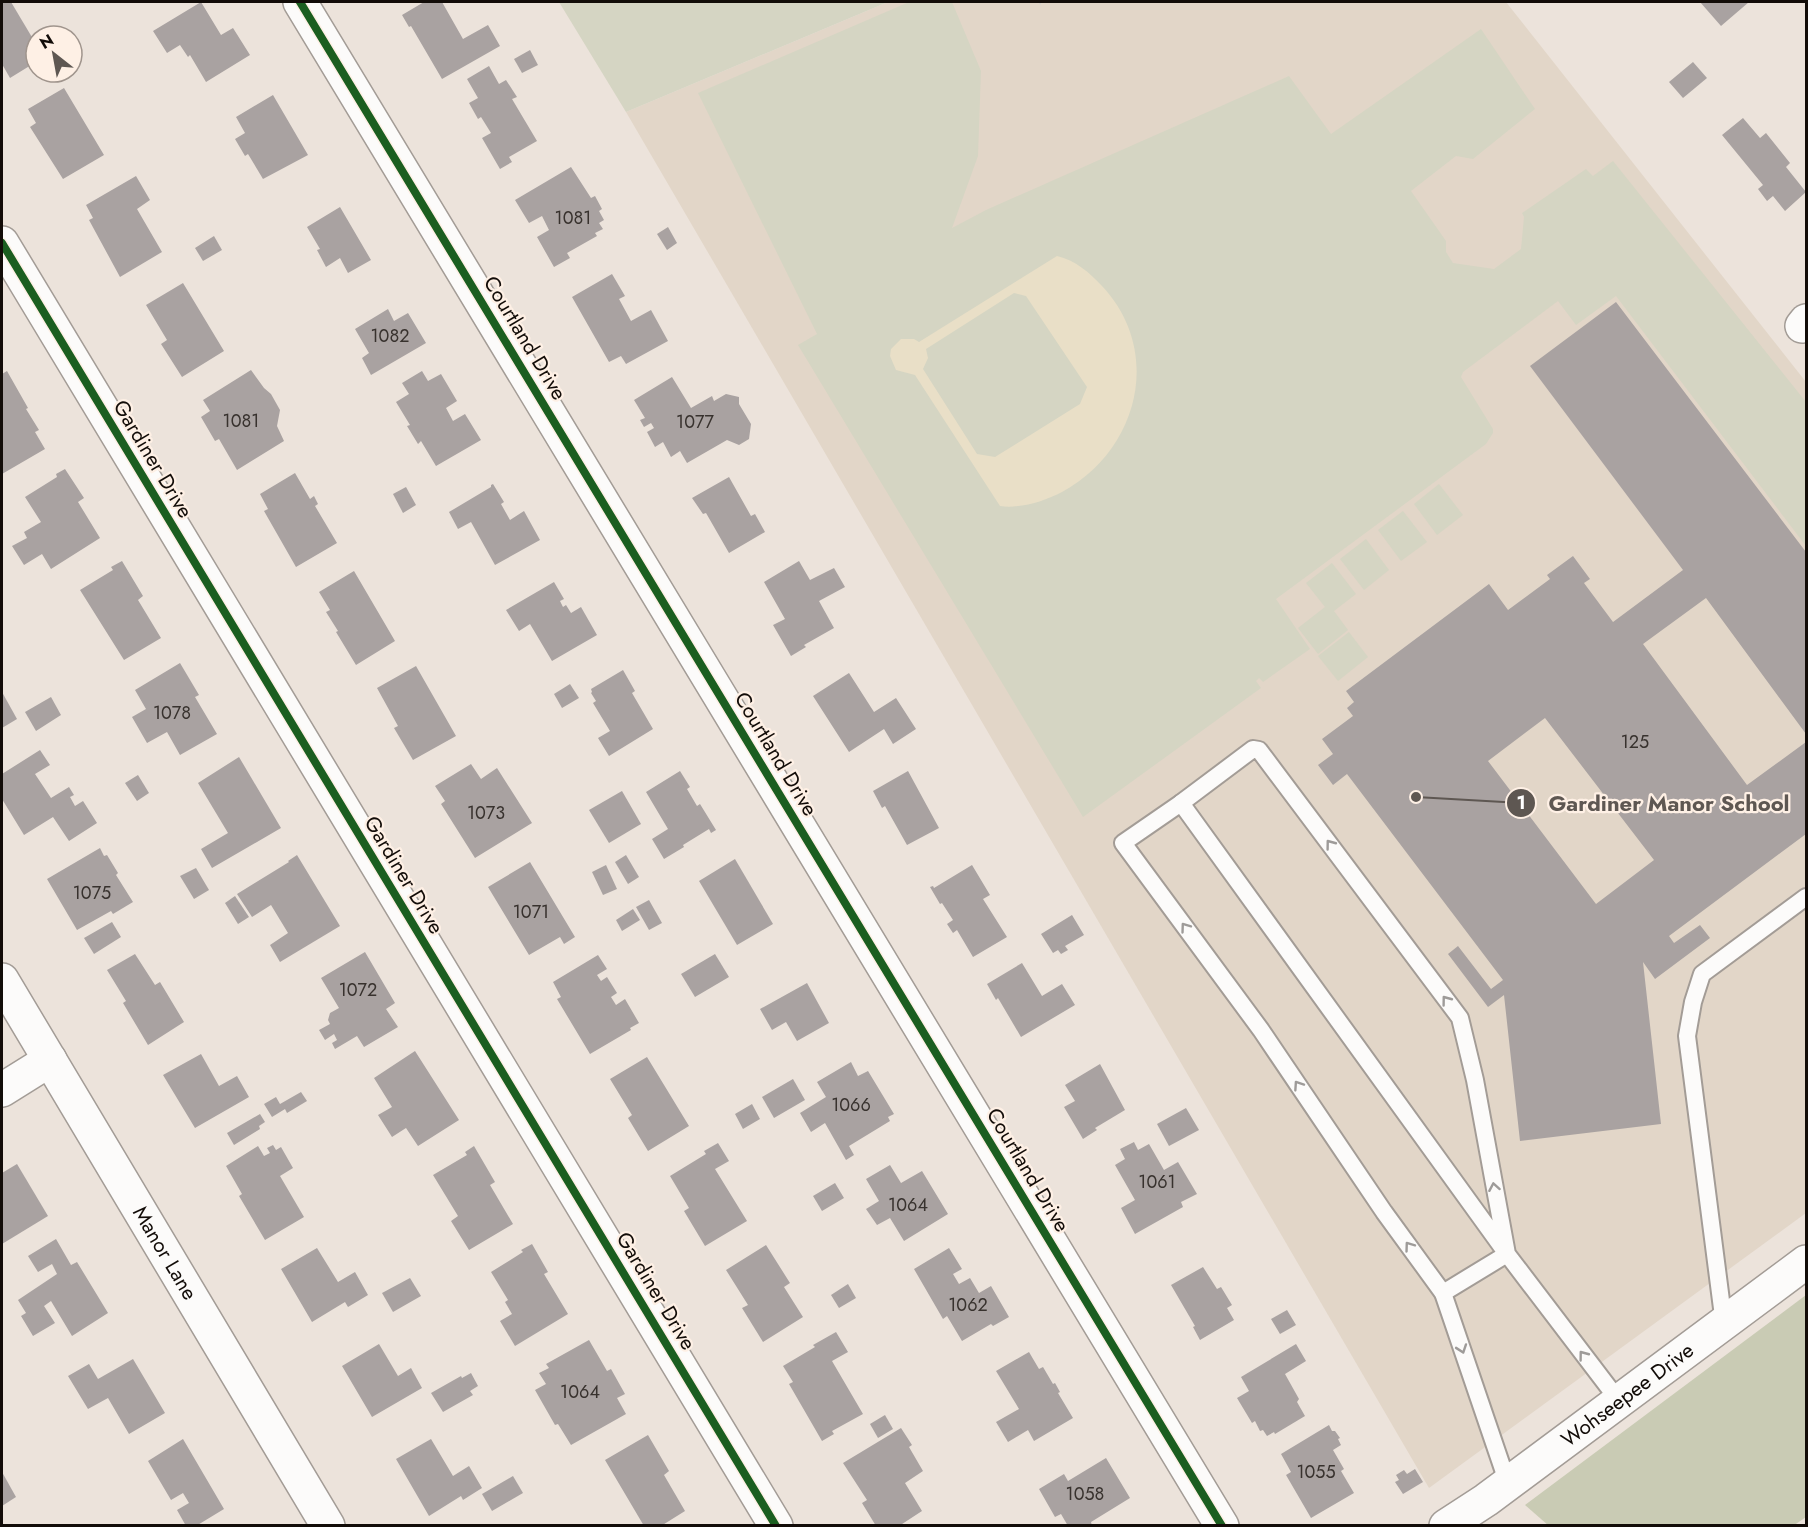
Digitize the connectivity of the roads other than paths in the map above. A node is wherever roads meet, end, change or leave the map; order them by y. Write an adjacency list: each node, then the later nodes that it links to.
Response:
1 (300, 2): 16 (street, Courtland Drive)
2 (2, 243): 15 (street, Gardiner Drive)
3 (1181, 803): 8 (lane); 8 (lane, one-way to 3); 10 (lane, one-way to 3)
4 (1806, 897): 11 (lane)
5 (2, 980): 6 (street, Manor Lane)
6 (50, 1060): 7 (street); 14 (street, Manor Lane)
7 (2, 1090)
8 (1507, 1254): 10 (lane); 12 (lane, one-way to 8)
9 (1806, 1262): 11 (street, Wohseepee Drive)
10 (1443, 1293): 13 (lane, one-way to 13)
11 (1724, 1324): 12 (street, Wohseepee Drive)
12 (1619, 1401): 13 (street, Wohseepee Drive)
13 (1508, 1484): 17 (street, Wohseepee Drive)
14 (328, 1526)
15 (776, 1526)
16 (1222, 1526)
17 (1446, 1526)

